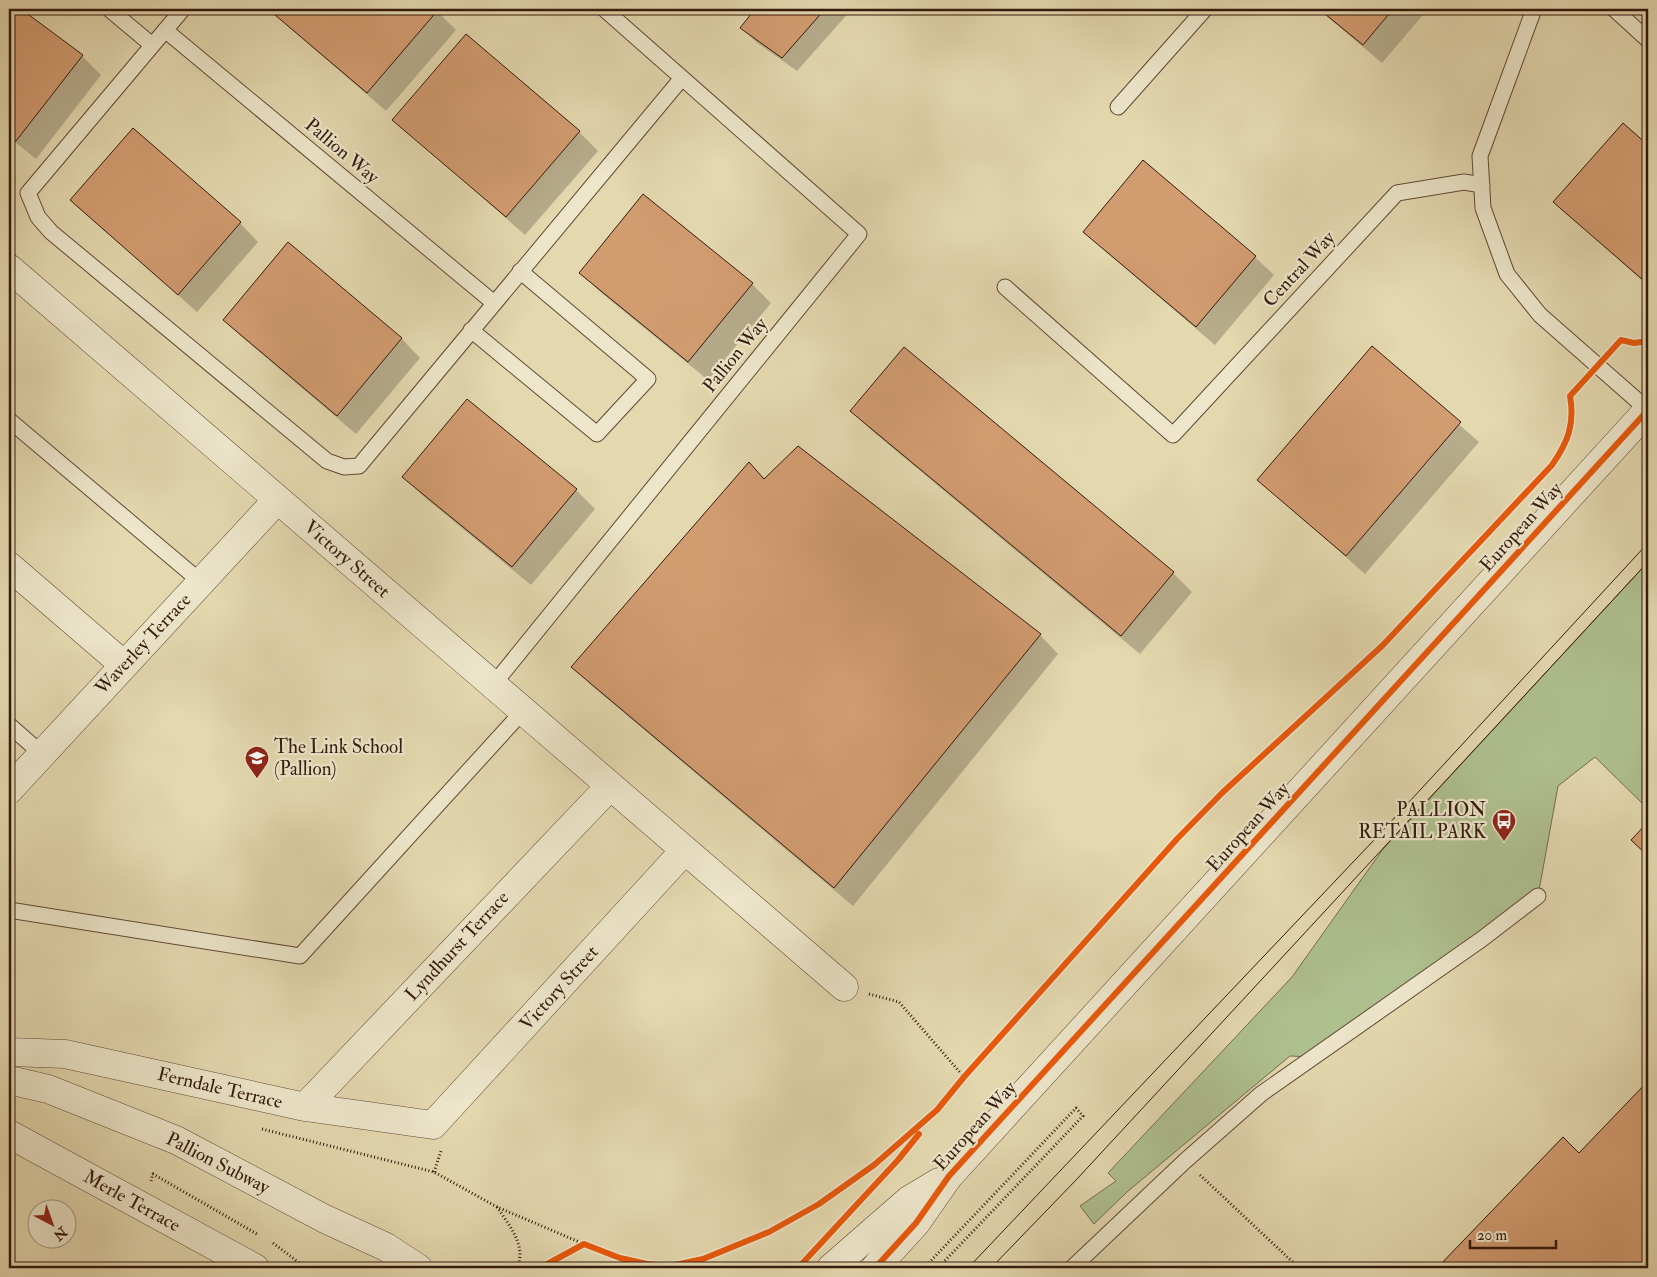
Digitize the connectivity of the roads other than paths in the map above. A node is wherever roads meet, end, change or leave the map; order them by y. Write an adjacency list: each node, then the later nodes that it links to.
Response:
1 (109, 9): 9 (lane)
2 (183, 9): 7 (lane)
3 (604, 9): 10 (lane, Pallion Way)
4 (1205, 9): 11 (lane)
5 (1534, 9): 12 (lane)
6 (1614, 9): 8 (lane)
7 (165, 30): 9 (lane); 16 (lane, Pallion Way)
8 (1648, 40)
9 (152, 45): 17 (lane)
10 (682, 78): 14 (lane); 24 (lane, Pallion Way)
11 (1118, 107)
12 (1482, 186): 15 (lane, Central Way); 18 (lane)
13 (9, 268): 20 (street, Victory Street)
14 (520, 271): 16 (lane); 17 (lane)
15 (1005, 287)
16 (494, 303): 17 (lane)
17 (471, 330)
18 (1648, 410): 39 (street, European Way)
19 (9, 420): 22 (lane)
20 (277, 500): 22 (street, Waverley Terrace); 24 (street, Victory Street)
21 (9, 566): 23 (street)
22 (201, 582): 23 (street, Waverley Terrace)
23 (124, 665): 27 (street, Waverley Terrace)
24 (494, 685): 25 (street, Victory Street)
25 (523, 711): 28 (street, Victory Street); 32 (lane)
26 (9, 725): 27 (lane)
27 (42, 754): 29 (street, Waverley Terrace)
28 (610, 786): 30 (street, Victory Street); 36 (street, Lyndhurst Terrace)
29 (9, 790)
30 (685, 850): 33 (street, Victory Street); 37 (street, Victory Street)
31 (1538, 896): 40 (lane)
32 (9, 910)
33 (844, 987)
34 (9, 1052): 36 (street, Ferndale Terrace)
35 (9, 1080): 42 (street, Pallion Subway)
36 (305, 1107): 37 (street, Ferndale Terrace)
37 (433, 1125)
38 (9, 1134): 41 (street, Merle Terrace)
39 (949, 1176): 43 (street, European Way); 44 (street, European Way)
40 (1076, 1267)
41 (255, 1268)
42 (418, 1268)
43 (831, 1268)
44 (875, 1268)

